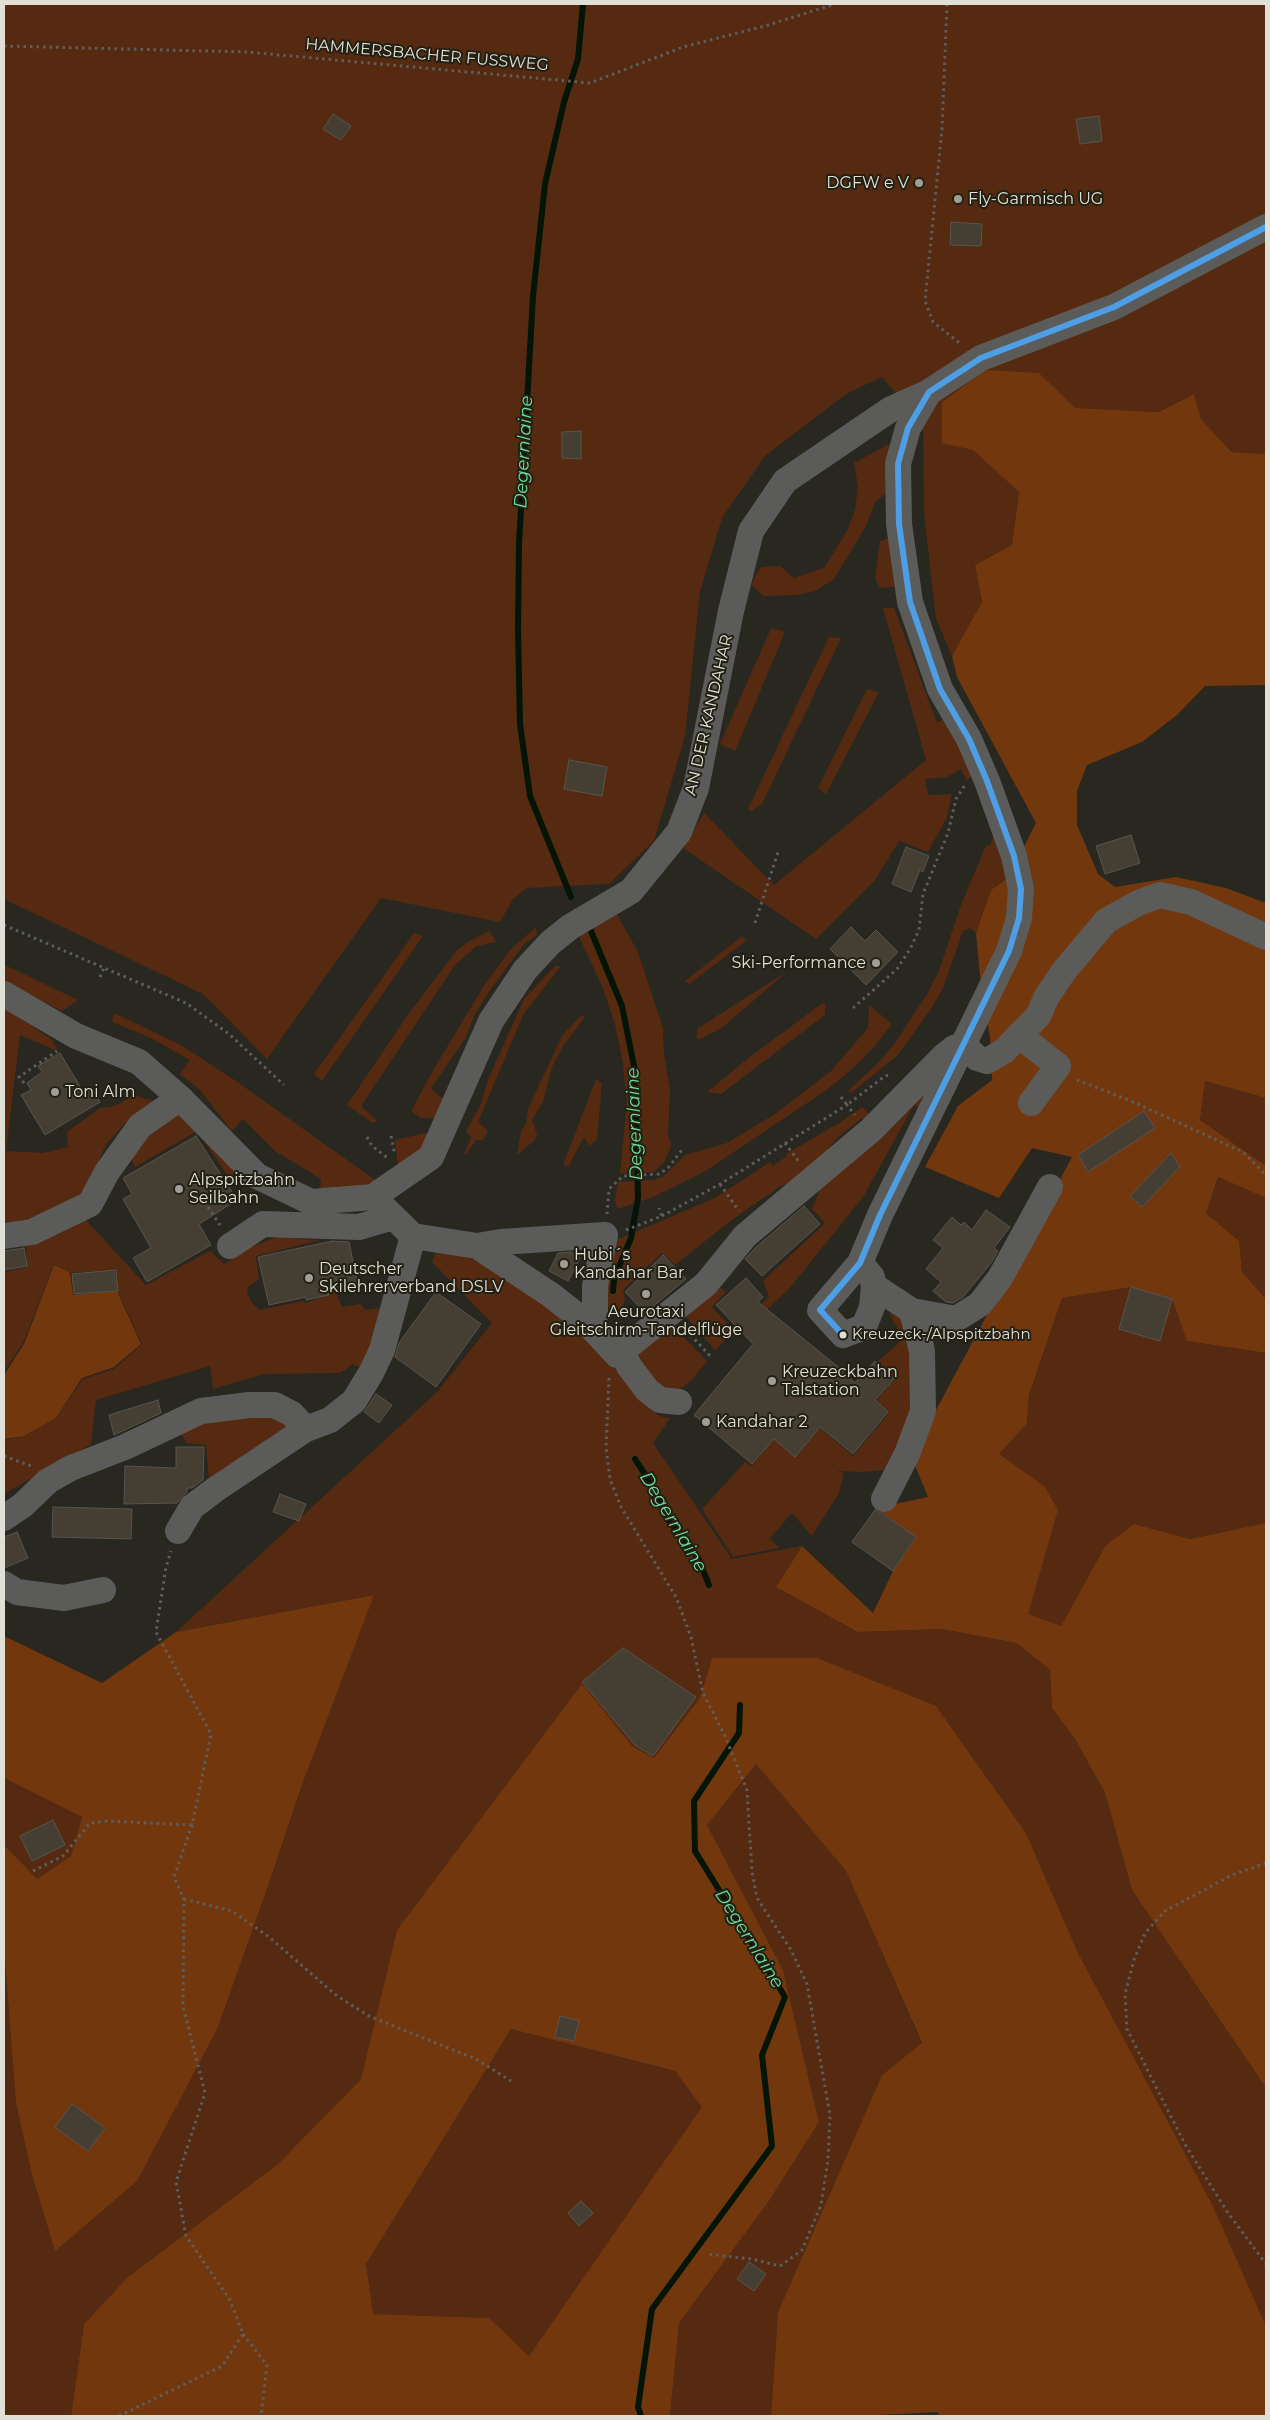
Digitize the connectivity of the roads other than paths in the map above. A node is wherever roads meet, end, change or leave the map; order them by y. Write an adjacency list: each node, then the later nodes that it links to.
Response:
1 (1266, 227): 2 (street, AN DER KANDAHAR)
2 (929, 392): 6 (street); 10 (street, AN DER KANDAHAR)
3 (1266, 938): 5 (street)
4 (4, 994): 7 (street)
5 (1019, 1035): 6 (street); 8 (street)
6 (964, 1045): 16 (street); 20 (street)
7 (180, 1098): 10 (street); 12 (street)
8 (1031, 1103)
9 (1050, 1187): 18 (street)
10 (373, 1198): 11 (street)
11 (393, 1217): 13 (street); 14 (street)
12 (4, 1236)
13 (413, 1236): 15 (street); 22 (street)
14 (230, 1246)
15 (477, 1246): 19 (street); 19 (street)
16 (860, 1263): 17 (street); 17 (street)
17 (874, 1286): 18 (street)
18 (912, 1311): 23 (street)
19 (589, 1325): 20 (street)
20 (619, 1353): 21 (street)
21 (678, 1402)
22 (306, 1429): 24 (street); 25 (street)
23 (884, 1499)
24 (4, 1518)
25 (178, 1531)
26 (4, 1584): 27 (street)
27 (103, 1590)

